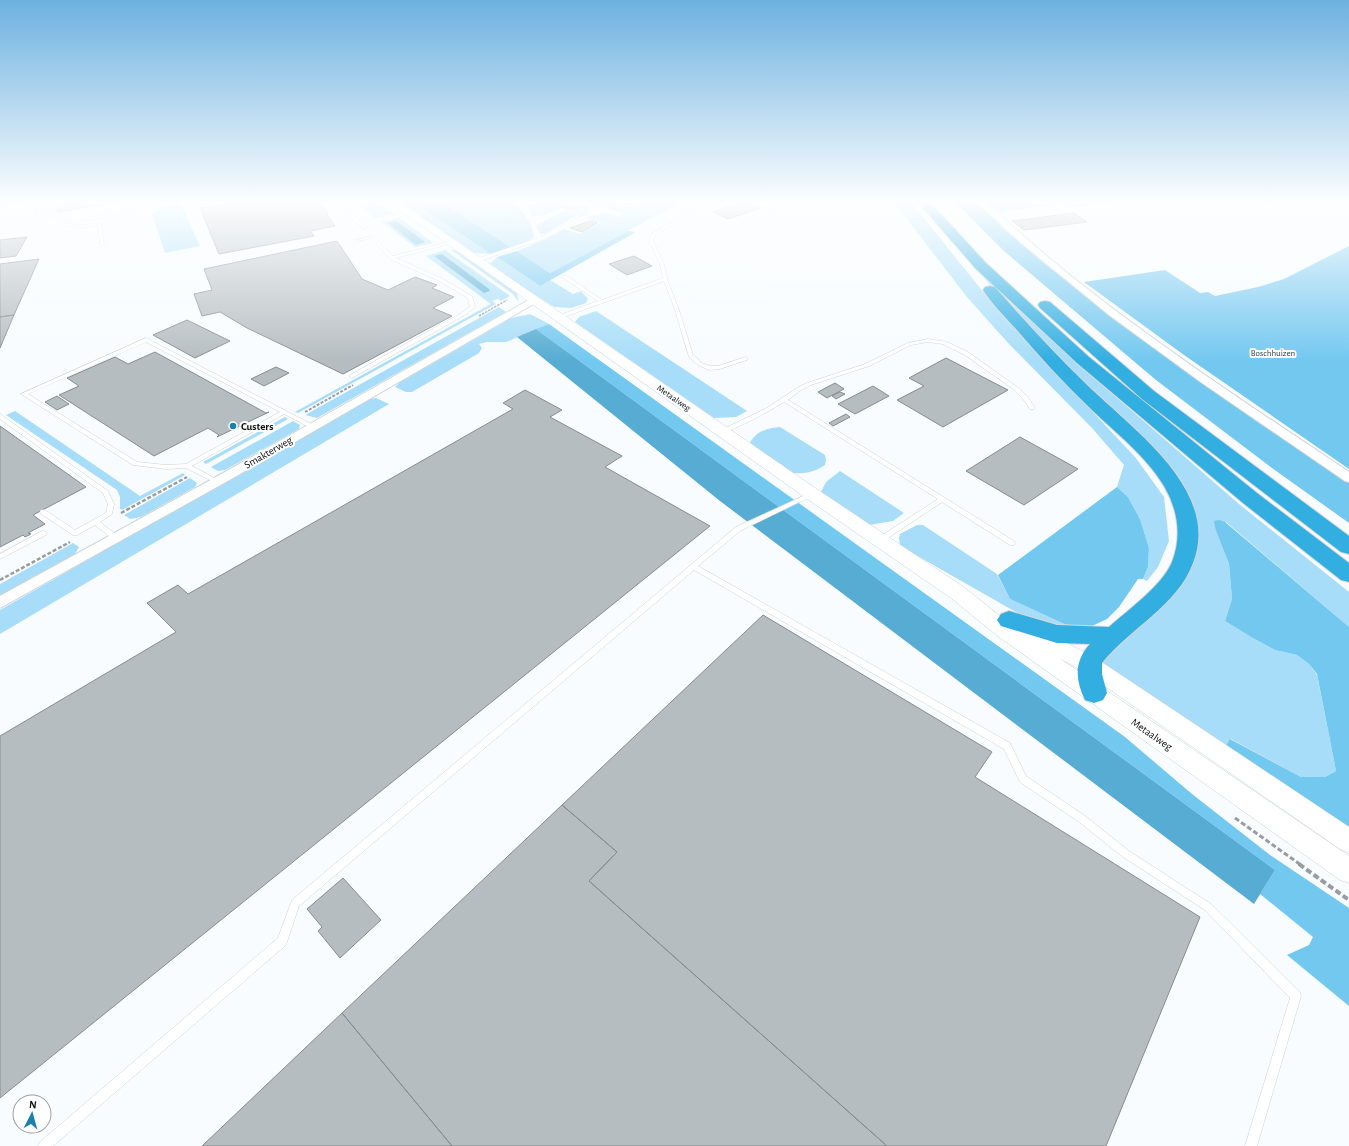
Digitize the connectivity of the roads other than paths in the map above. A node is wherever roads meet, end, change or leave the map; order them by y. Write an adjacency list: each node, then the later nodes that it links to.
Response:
1 (389, 254): 10 (lane)
2 (405, 254): 10 (lane)
3 (470, 254): 11 (street, Metaalweg)
4 (495, 254): 11 (lane)
5 (657, 254): 13 (lane)
6 (968, 254): 43 (highway)
7 (970, 254): 39 (highway)
8 (990, 254): 36 (highway)
9 (1041, 254): 26 (street)
10 (392, 258): 18 (lane)
11 (478, 260): 14 (street, Metaalweg)
12 (565, 277): 15 (lane)
13 (665, 279): 15 (lane); 17 (lane)
14 (534, 300): 16 (street, Metaalweg); 23 (street, Smakterweg)
15 (602, 302): 16 (lane)
16 (559, 317): 24 (street, Metaalweg)
17 (745, 359)
18 (352, 376)
19 (785, 400): 20 (lane); 24 (lane); 29 (lane)
20 (1032, 408)
21 (284, 412): 23 (lane); 25 (lane); 25 (lane)
22 (0, 416): 31 (lane)
23 (313, 427): 27 (street, Smakterweg)
24 (722, 431): 28 (street, Metaalweg)
25 (187, 466): 27 (lane)
26 (1349, 478)
27 (216, 481): 33 (street, Smakterweg)
28 (812, 494): 34 (street, Metaalweg); 38 (lane)
29 (942, 499): 34 (lane); 35 (lane)
30 (43, 512): 31 (lane)
31 (95, 522): 33 (lane)
32 (44, 533): 37 (lane)
33 (116, 538): 41 (street, Smakterweg)
34 (880, 540): 40 (street, Metaalweg)
35 (1012, 543)
36 (1349, 547)
37 (0, 557)
38 (694, 567): 48 (lane); 49 (lane)
39 (1349, 574)
40 (958, 593): 42 (street, Metaalweg); 45 (street, Metaalweg)
41 (0, 603)
42 (1009, 620): 43 (highway); 44 (street, Metaalweg)
43 (1115, 636): 44 (highway)
44 (1090, 665): 45 (highway); 46 (street, Metaalweg)
45 (1094, 693): 47 (street, Metaalweg)
46 (1349, 841)
47 (1349, 871)
48 (44, 1146)
49 (1251, 1146)

